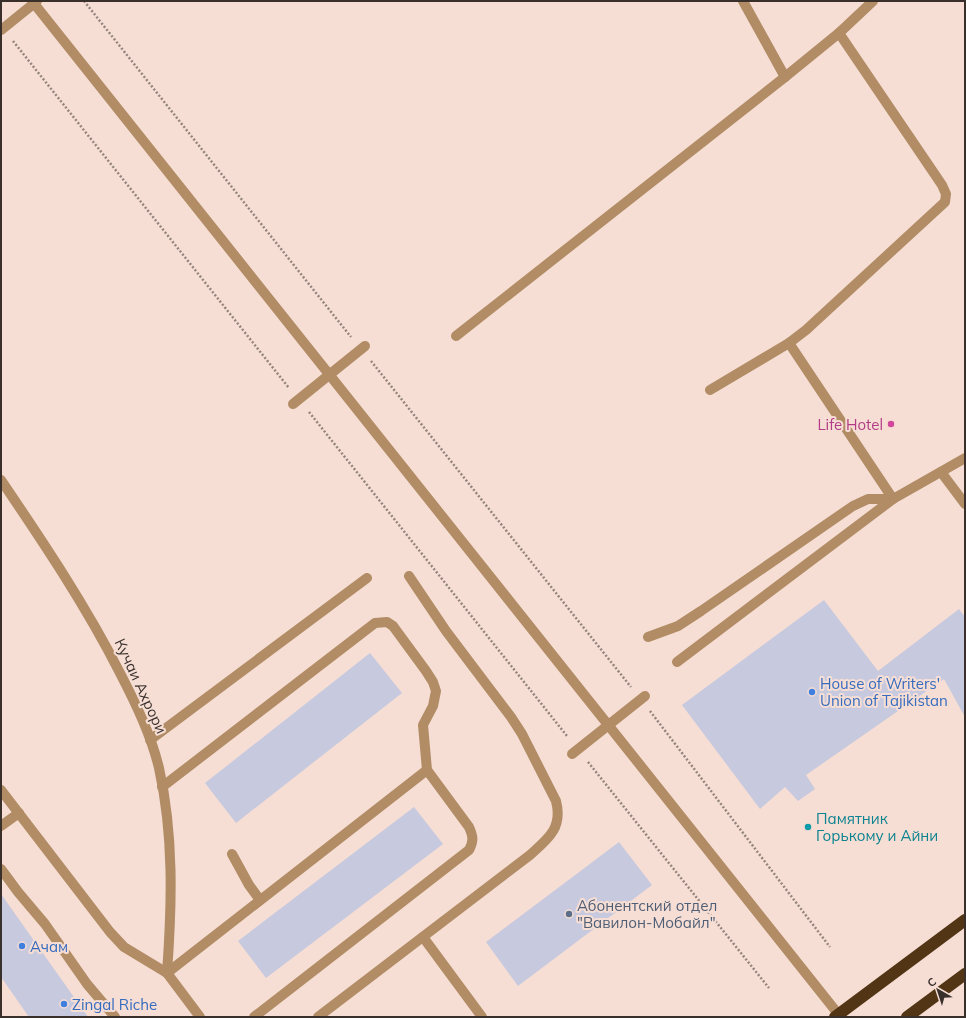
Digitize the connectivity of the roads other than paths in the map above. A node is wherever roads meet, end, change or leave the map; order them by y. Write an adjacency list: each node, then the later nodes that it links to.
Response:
1 (743, 1): 6 (street)
2 (873, 1): 5 (street)
3 (35, 2): 4 (street); 10 (street)
4 (2, 29)
5 (839, 33): 6 (street); 8 (street)
6 (784, 77): 7 (street)
7 (456, 336)
8 (790, 343): 11 (street); 16 (street)
9 (363, 348): 10 (street)
10 (329, 374): 12 (street); 23 (street)
11 (710, 390)
12 (295, 402)
13 (965, 458): 14 (street)
14 (941, 472): 16 (street); 17 (street)
15 (1, 480): 24 (street, Кучаи Ахрори)
16 (893, 499): 20 (street); 21 (street)
17 (965, 504)
18 (409, 576): 35 (street)
19 (367, 578): 24 (street)
20 (648, 637)
21 (677, 662)
22 (643, 698): 23 (street)
23 (608, 724): 25 (street); 38 (street)
24 (150, 740): 27 (street, Кучаи Ахрори)
25 (575, 751)
26 (427, 770): 27 (street); 33 (street); 41 (street)
27 (162, 787): 36 (street, Кучаи Ахрори)
28 (1, 790): 29 (street)
29 (19, 813): 30 (street); 36 (street)
30 (1, 826)
31 (232, 854): 33 (street)
32 (1, 868): 39 (street)
33 (260, 900): 36 (street)
34 (965, 920): 38 (highway)
35 (423, 937): 42 (street); 43 (street)
36 (167, 973): 40 (street)
37 (965, 974): 44 (highway)
38 (837, 1016)
39 (116, 1017)
40 (200, 1017)
41 (254, 1017)
42 (318, 1017)
43 (482, 1017)
44 (907, 1017)

